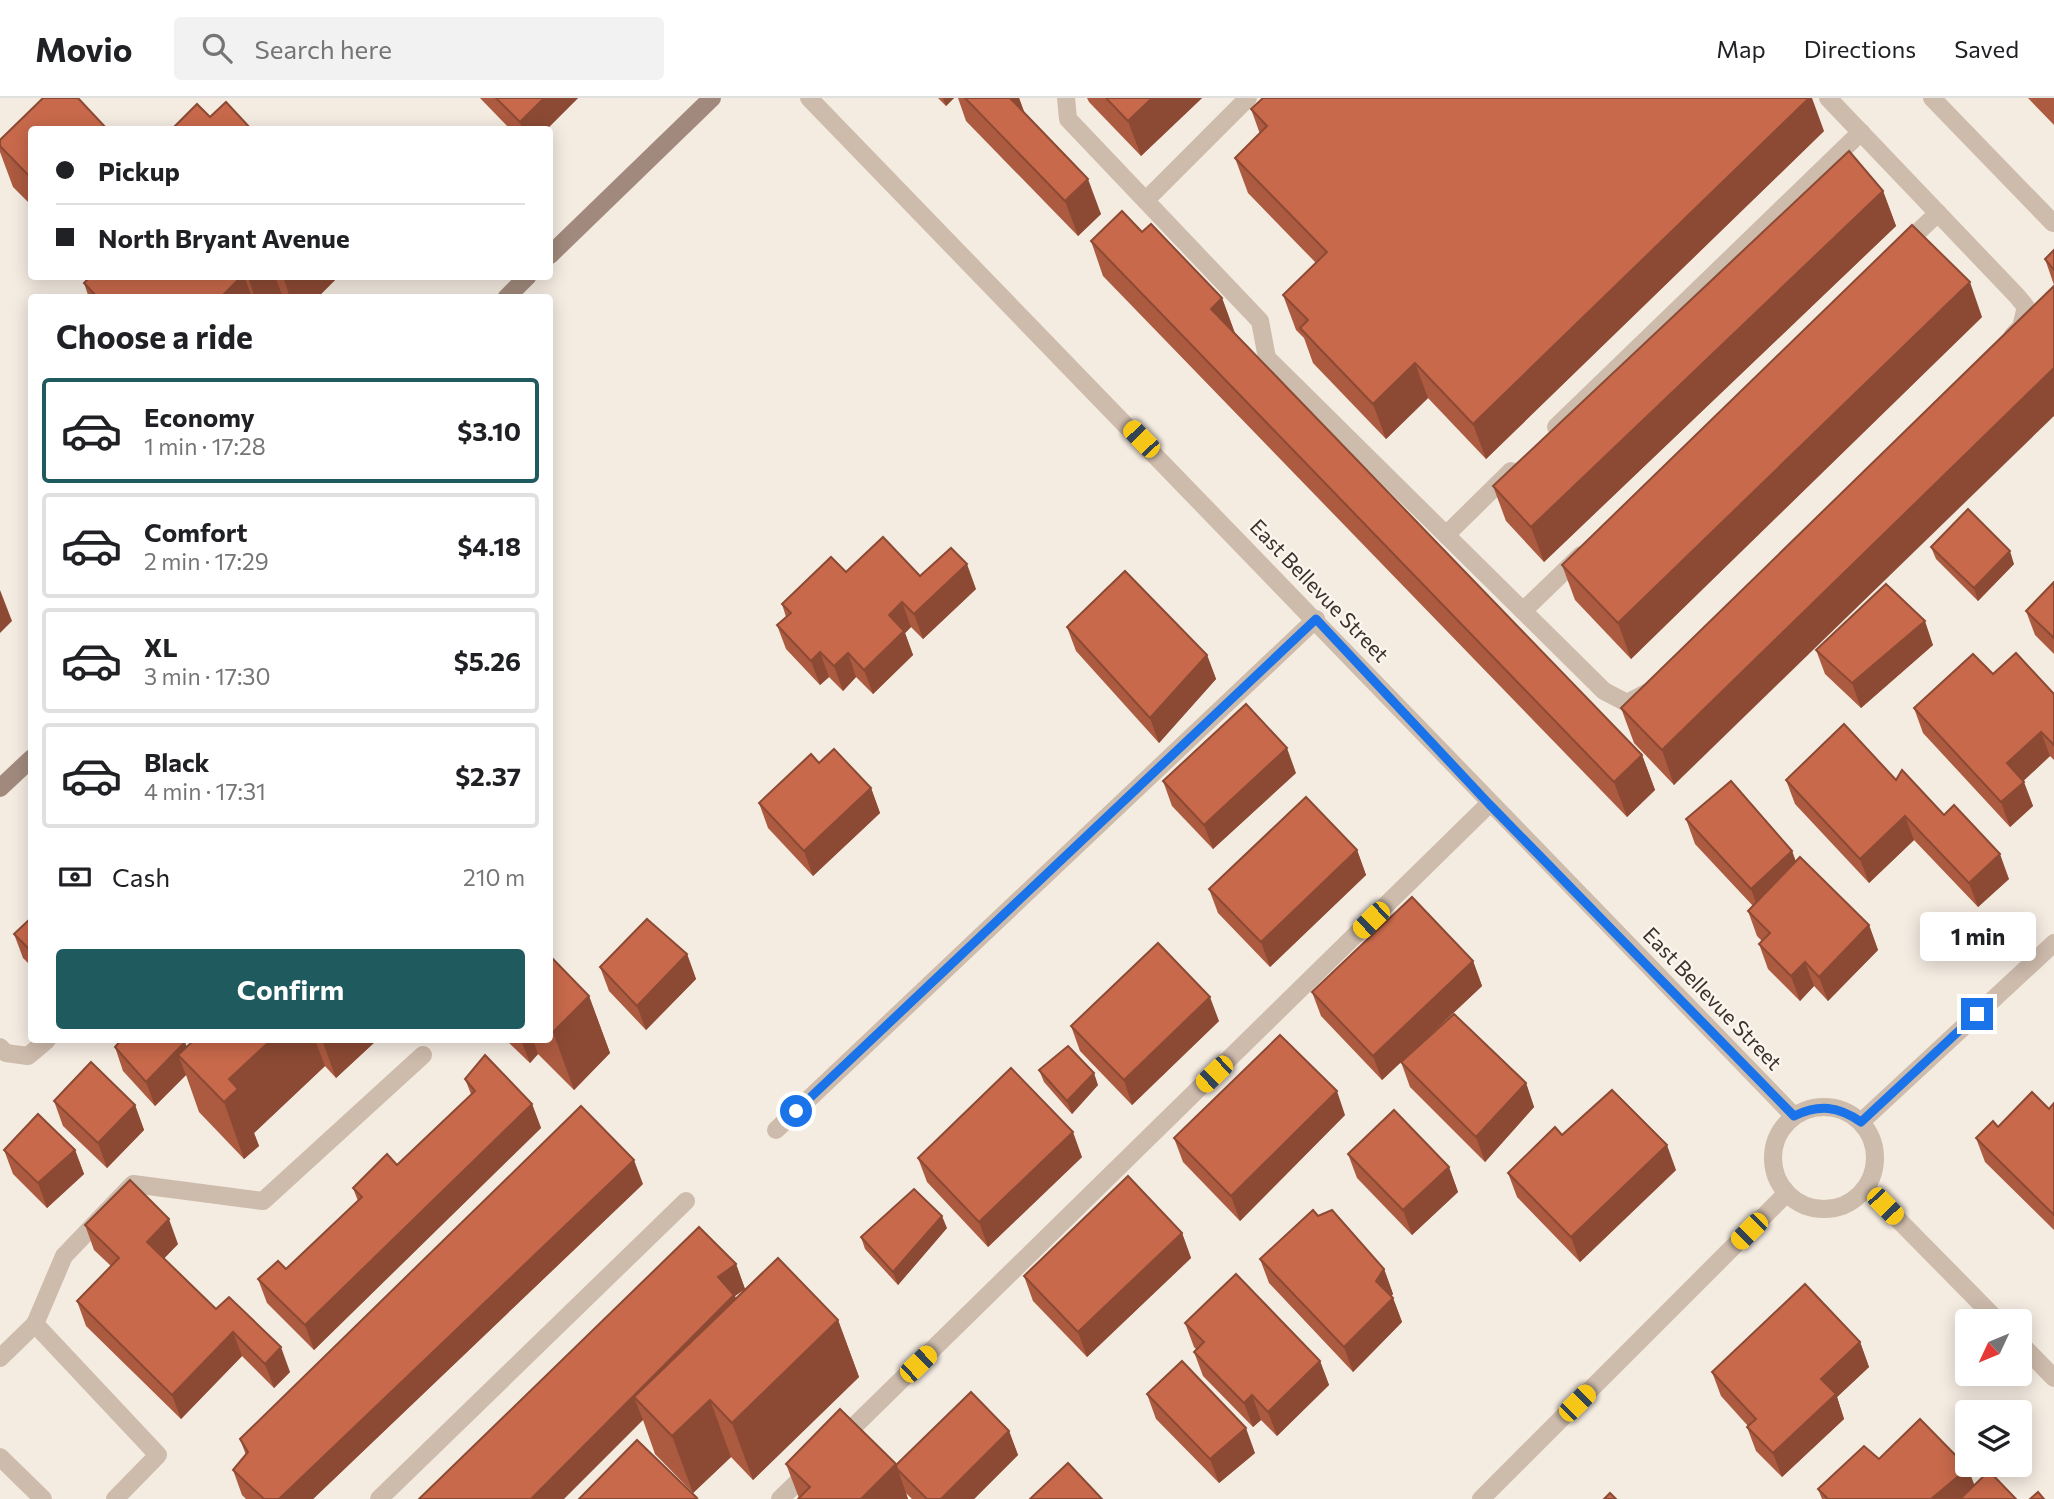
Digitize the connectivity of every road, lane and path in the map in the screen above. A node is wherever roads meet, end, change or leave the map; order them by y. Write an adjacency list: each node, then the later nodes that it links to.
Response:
1 (712, 98): 11 (street)
2 (810, 98): 21 (street, East Bellevue Street)
3 (1066, 98): 8 (street)
4 (1248, 98): 8 (street)
5 (1828, 98): 7 (street)
6 (1932, 98): 10 (street)
7 (1861, 132): 9 (street); 16 (street)
8 (1146, 200): 18 (street)
9 (1938, 213): 12 (street); 15 (street)
10 (2053, 223)
11 (553, 253)
12 (1888, 260)
13 (524, 280): 14 (street)
14 (510, 294)
15 (2002, 346)
16 (1544, 439)
17 (1525, 458): 18 (street)
18 (1446, 535): 20 (street)
19 (1592, 545): 20 (street)
20 (1523, 611): 22 (street)
21 (1316, 619): 25 (street, East Bellevue Street); 32 (street)
22 (1660, 681)
23 (28, 762): 24 (street)
24 (0, 788)
25 (1489, 804): 30 (street, East Bellevue Street); 45 (street)
26 (2054, 943): 31 (street)
27 (43, 1043): 28 (street)
28 (0, 1047)
29 (423, 1055): 37 (street)
30 (1794, 1116): 31 (street); 34 (street)
31 (1861, 1122): 33 (street)
32 (776, 1130)
33 (1866, 1187): 34 (street); 36 (street)
34 (1787, 1193): 46 (street)
35 (686, 1201): 44 (street)
36 (1986, 1309)
37 (36, 1324): 39 (street); 43 (street)
38 (2032, 1355): 40 (street)
39 (0, 1358)
40 (2054, 1378)
41 (3, 1466): 42 (street)
42 (43, 1499)
43 (115, 1499)
44 (379, 1499)
45 (780, 1499)
46 (1481, 1499)

